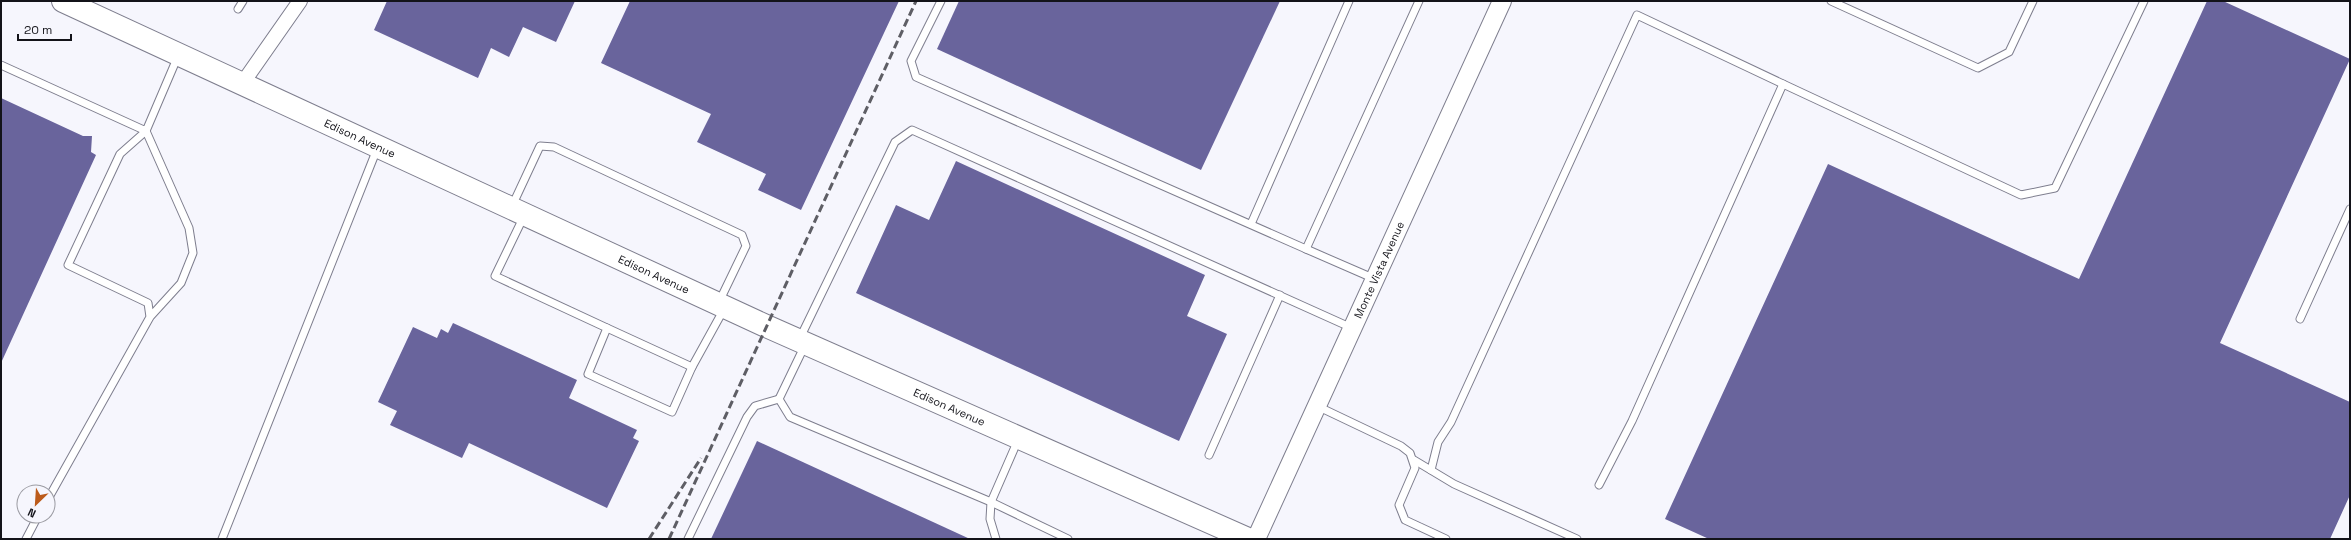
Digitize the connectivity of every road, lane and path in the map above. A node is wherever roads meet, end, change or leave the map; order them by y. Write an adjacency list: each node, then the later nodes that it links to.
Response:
1 (63, 1): 12 (main road, Edison Avenue)
2 (243, 1): 11 (lane)
3 (300, 1): 14 (street)
4 (941, 1): 20 (lane)
5 (1348, 1): 20 (lane)
6 (1419, 1): 21 (lane)
7 (1502, 1): 22 (street, Monte Vista Avenue)
8 (1831, 1): 9 (lane)
9 (2032, 1)
10 (2144, 1): 15 (lane)
11 (238, 9)
12 (178, 54): 14 (main road, Edison Avenue); 16 (lane)
13 (1, 65): 16 (lane)
14 (242, 84): 17 (main road, Edison Avenue)
15 (1783, 84): 36 (lane); 38 (lane)
16 (146, 132): 25 (lane); 25 (lane)
17 (378, 146): 19 (main road, Edison Avenue); 42 (lane)
18 (2350, 208): 26 (lane)
19 (518, 211): 24 (main road, Edison Avenue); 24 (lane); 27 (lane)
20 (1251, 224): 21 (lane)
21 (1306, 248): 22 (lane)
22 (1375, 279): 28 (street, Monte Vista Avenue)
23 (1280, 295): 28 (lane); 29 (lane); 34 (lane)
24 (722, 305): 29 (main road, Edison Avenue); 30 (lane)
25 (150, 317): 37 (lane)
26 (2300, 319)
27 (607, 328): 30 (lane); 30 (lane)
28 (1353, 328): 32 (street, Monte Vista Avenue)
29 (802, 342): 31 (lane); 33 (main road, Edison Avenue)
30 (692, 367)
31 (780, 399): 39 (lane); 43 (lane)
32 (1317, 406): 35 (lane); 47 (street, Monte Vista Avenue)
33 (1019, 438): 39 (lane); 46 (main road, Edison Avenue)
34 (1209, 455)
35 (1414, 460): 36 (lane); 48 (lane)
36 (1431, 470): 49 (lane)
37 (56, 485)
38 (1599, 485)
39 (991, 502): 44 (lane); 45 (lane)
40 (34, 524): 41 (lane)
41 (26, 539)
42 (222, 539)
43 (688, 539)
44 (996, 539)
45 (1068, 539)
46 (1248, 539)
47 (1256, 539)
48 (1446, 539)
49 (1577, 539)

